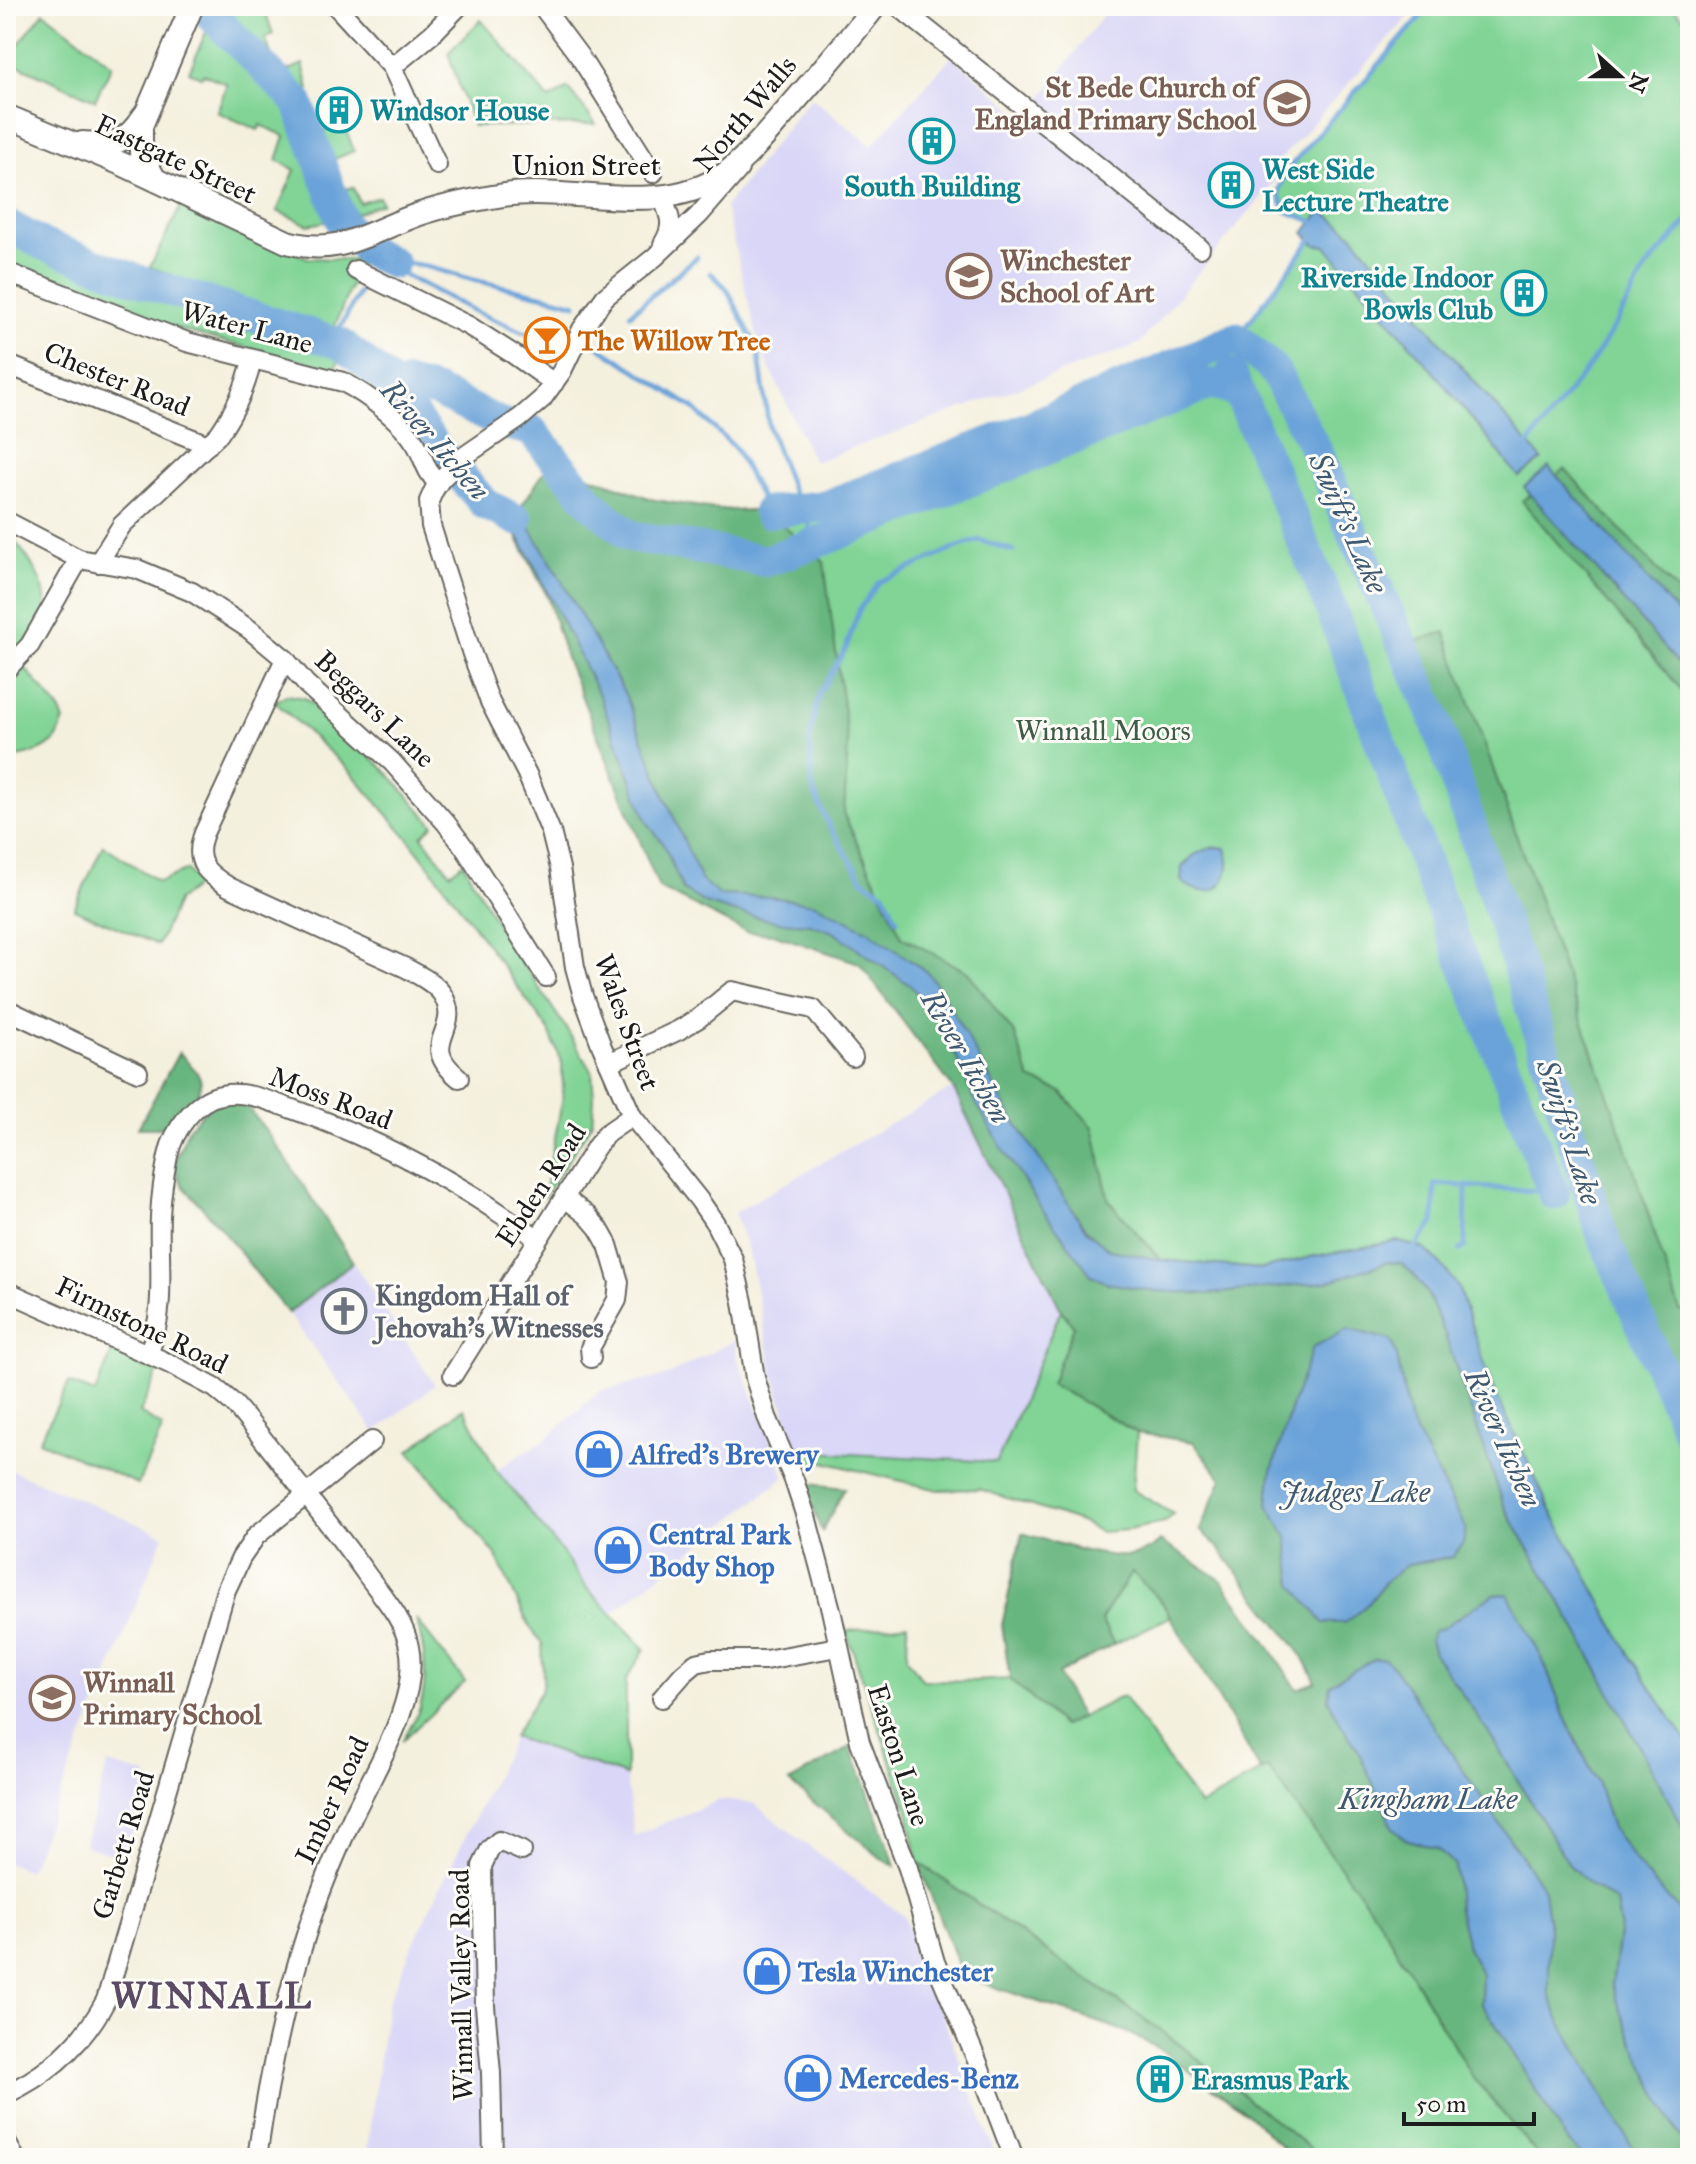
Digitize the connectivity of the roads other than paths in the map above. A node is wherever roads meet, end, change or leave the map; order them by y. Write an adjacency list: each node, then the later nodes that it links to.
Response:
1 (336, 6): 7 (street)
2 (459, 6): 7 (street)
3 (542, 6): 13 (street)
4 (875, 6): 11 (main road, North Walls)
5 (898, 6): 17 (street)
6 (188, 15): 8 (main road)
7 (392, 67): 12 (street)
8 (147, 112): 10 (main road); 14 (main road)
9 (6, 116): 10 (main road, Eastgate Street)
10 (65, 141): 14 (main road, Eastgate Street)
11 (748, 153): 15 (main road, Union Street); 18 (street, North Walls)
12 (437, 165)
13 (653, 173)
14 (154, 178): 16 (main road, Eastgate Street)
15 (662, 197): 16 (main road, Union Street); 18 (street, North Walls)
16 (335, 246)
17 (1200, 248)
18 (655, 257): 23 (street, North Walls)
19 (356, 270): 23 (street)
20 (6, 272): 21 (street, Water Lane)
21 (252, 360): 24 (street); 25 (street, Water Lane)
22 (6, 364): 24 (street, Chester Road)
23 (554, 383): 25 (street, North Walls)
24 (208, 445): 27 (street)
25 (440, 481): 33 (street, Wales Street)
26 (6, 521): 27 (street, Beggars Lane)
27 (89, 561): 28 (street, Beggars Lane); 29 (street)
28 (285, 659): 30 (street, Beggars Lane); 35 (street)
29 (6, 670)
30 (546, 977)
31 (6, 1009): 34 (street)
32 (853, 1057): 33 (street)
33 (609, 1063): 36 (street, Wales Street)
34 (138, 1072)
35 (459, 1078)
36 (632, 1116): 37 (street, Ebden Road); 42 (street, Wales Street)
37 (564, 1197): 38 (street, Ebden Road); 41 (street)
38 (538, 1238): 40 (street, Moss Road); 43 (street, Ebden Road)
39 (6, 1291): 40 (street, Firmstone Road)
40 (148, 1354): 45 (street, Firmstone Road)
41 (591, 1358)
42 (752, 1362): 46 (street, Easton Lane)
43 (453, 1375)
44 (372, 1441): 45 (street, Garbett Road)
45 (306, 1495): 49 (street, Garbett Road); 52 (street, Imber Road)
46 (838, 1647): 47 (street); 54 (street, Easton Lane)
47 (662, 1698)
48 (522, 1851): 53 (street, Winnall Valley Road)
49 (6, 2094)
50 (6, 2142): 51 (street)
51 (15, 2158)
52 (257, 2158)
53 (493, 2158)
54 (1014, 2158)

